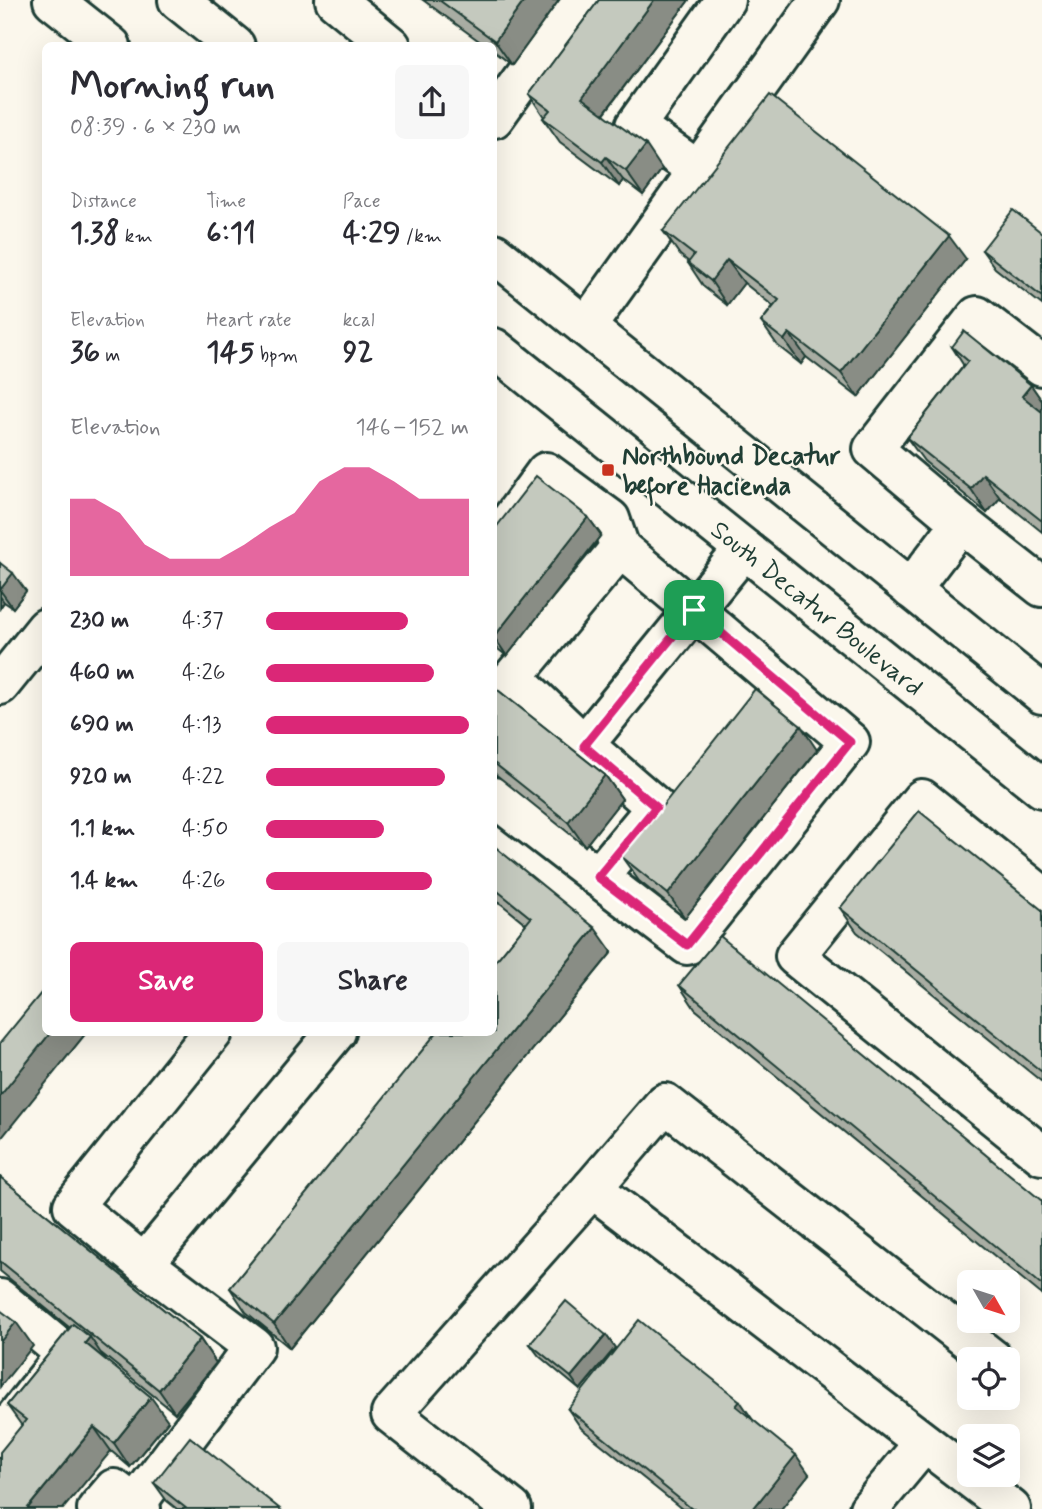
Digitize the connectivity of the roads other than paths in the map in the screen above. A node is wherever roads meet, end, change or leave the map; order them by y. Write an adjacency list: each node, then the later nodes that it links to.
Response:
1 (54, 0): 7 (main road)
2 (178, 0): 8 (main road)
3 (335, 0): 9 (main road)
4 (579, 0): 10 (main road)
5 (725, 0): 11 (main road)
6 (820, 0): 11 (main road)
7 (106, 42)
8 (230, 42)
9 (386, 42)
10 (497, 114)
11 (699, 171): 13 (main road)
12 (497, 255): 13 (main road)
13 (586, 327): 21 (main road)
14 (497, 350): 19 (main road, South Decatur Boulevard)
15 (1042, 366): 16 (main road)
16 (961, 523): 20 (main road); 21 (main road)
17 (497, 539): 18 (main road)
18 (620, 548): 22 (main road); 24 (main road)
19 (744, 549): 22 (main road); 28 (main road, South Decatur Boulevard)
20 (1042, 587)
21 (911, 589): 26 (main road)
22 (694, 610): 27 (main road); 30 (main road)
23 (42, 633): 25 (main road)
24 (503, 669): 27 (main road)
25 (0, 685)
26 (1042, 694)
27 (584, 746): 30 (main road)
28 (1042, 788)
29 (497, 799): 30 (main road)
30 (598, 877)
31 (1042, 896): 36 (main road)
32 (497, 924): 33 (main road)
33 (497, 971)
34 (210, 1036): 38 (main road)
35 (333, 1036): 38 (main road)
36 (1042, 1155)
37 (592, 1188): 40 (main road); 42 (main road); 45 (main road)
38 (144, 1264): 43 (main road)
39 (0, 1299): 41 (main road)
40 (977, 1347)
41 (0, 1437)
42 (924, 1443): 46 (main road); 47 (main road)
43 (138, 1507): 44 (main road)
44 (97, 1509)
45 (512, 1509)
46 (869, 1509)
47 (1011, 1509)

